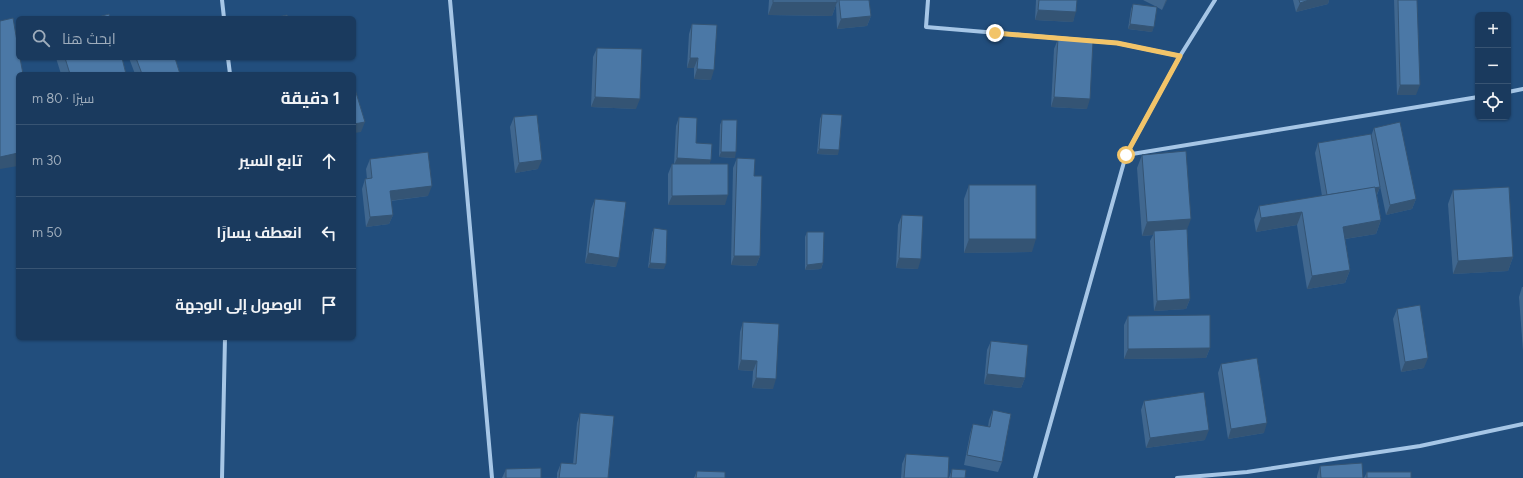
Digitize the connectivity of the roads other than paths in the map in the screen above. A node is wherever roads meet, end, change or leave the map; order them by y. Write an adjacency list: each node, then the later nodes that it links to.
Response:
1 (222, 0): 5 (street)
2 (450, 0): 16 (street)
3 (928, 0): 6 (street)
4 (1215, 0): 6 (street)
5 (224, 16)
6 (1180, 56): 12 (street)
7 (228, 60): 8 (street)
8 (230, 72)
9 (1523, 89): 10 (street)
10 (1511, 91)
11 (1475, 97): 12 (street)
12 (1126, 155): 17 (street)
13 (225, 340): 15 (street)
14 (1523, 424): 18 (street)
15 (222, 478)
16 (492, 478)
17 (1035, 478)
18 (1177, 478)

